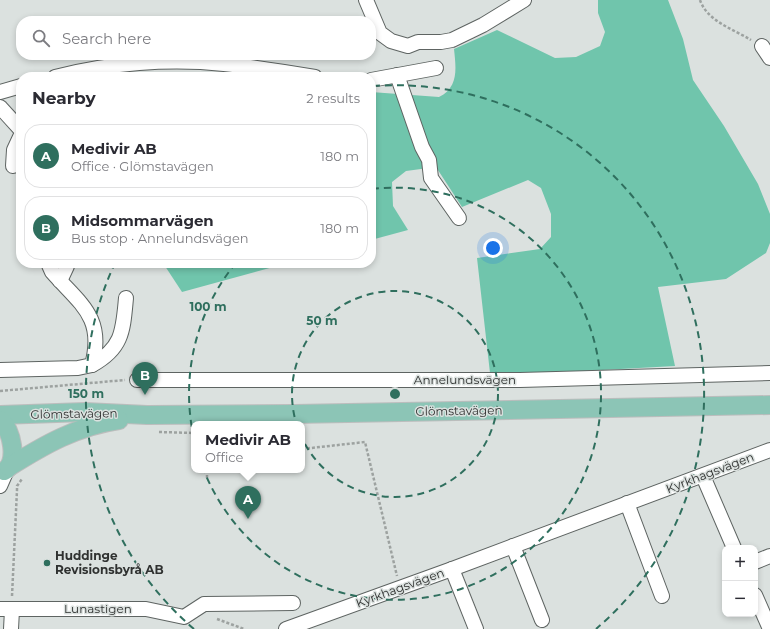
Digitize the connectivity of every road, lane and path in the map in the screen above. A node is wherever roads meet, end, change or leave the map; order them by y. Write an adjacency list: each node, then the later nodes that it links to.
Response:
1 (366, 0): 4 (street)
2 (524, 0): 5 (street)
3 (700, 0): 6 (path)
4 (372, 16)
5 (376, 25)
6 (762, 46): 7 (street)
7 (770, 58)
8 (436, 68): 11 (street)
9 (78, 72): 10 (street)
10 (280, 72)
11 (397, 75): 12 (street); 19 (street)
12 (376, 79)
13 (16, 87): 14 (street)
14 (0, 92)
15 (0, 107): 16 (street)
16 (16, 125)
17 (16, 146): 18 (street)
18 (13, 166)
19 (459, 218)
20 (51, 268): 22 (street)
21 (66, 268): 22 (street)
22 (60, 281): 24 (street)
23 (126, 298): 24 (street)
24 (92, 365): 25 (street)
25 (0, 370)
26 (770, 373): 27 (street, Annelundsvägen)
27 (136, 380): 28 (path)
28 (0, 391)
29 (770, 405): 31 (main road, Glömstavägen)
30 (0, 415): 31 (main road, Glömstavägen)
31 (147, 415): 35 (main road, Glömstavägen)
32 (0, 420): 35 (main road)
33 (305, 449): 47 (path)
34 (770, 450): 38 (street, Kyrkhagsvägen)
35 (5, 470): 40 (street)
36 (207, 473): 39 (path)
37 (27, 474): 51 (path)
38 (703, 476): 41 (street, Kyrkhagsvägen); 42 (street)
39 (207, 478)
40 (0, 486)
41 (627, 503): 43 (street, Kyrkhagsvägen); 48 (street)
42 (733, 545)
43 (514, 546): 46 (street, Kyrkhagsvägen); 52 (street)
44 (770, 556): 45 (street)
45 (758, 561)
46 (452, 570): 47 (street, Kyrkhagsvägen); 55 (street)
47 (400, 588): 54 (street, Kyrkhagsvägen)
48 (662, 596)
49 (758, 602): 56 (street)
50 (293, 603): 51 (street, Lunastigen)
51 (6, 609): 53 (street)
52 (542, 620)
53 (11, 629)
54 (286, 629)
55 (476, 629)
56 (770, 629)

